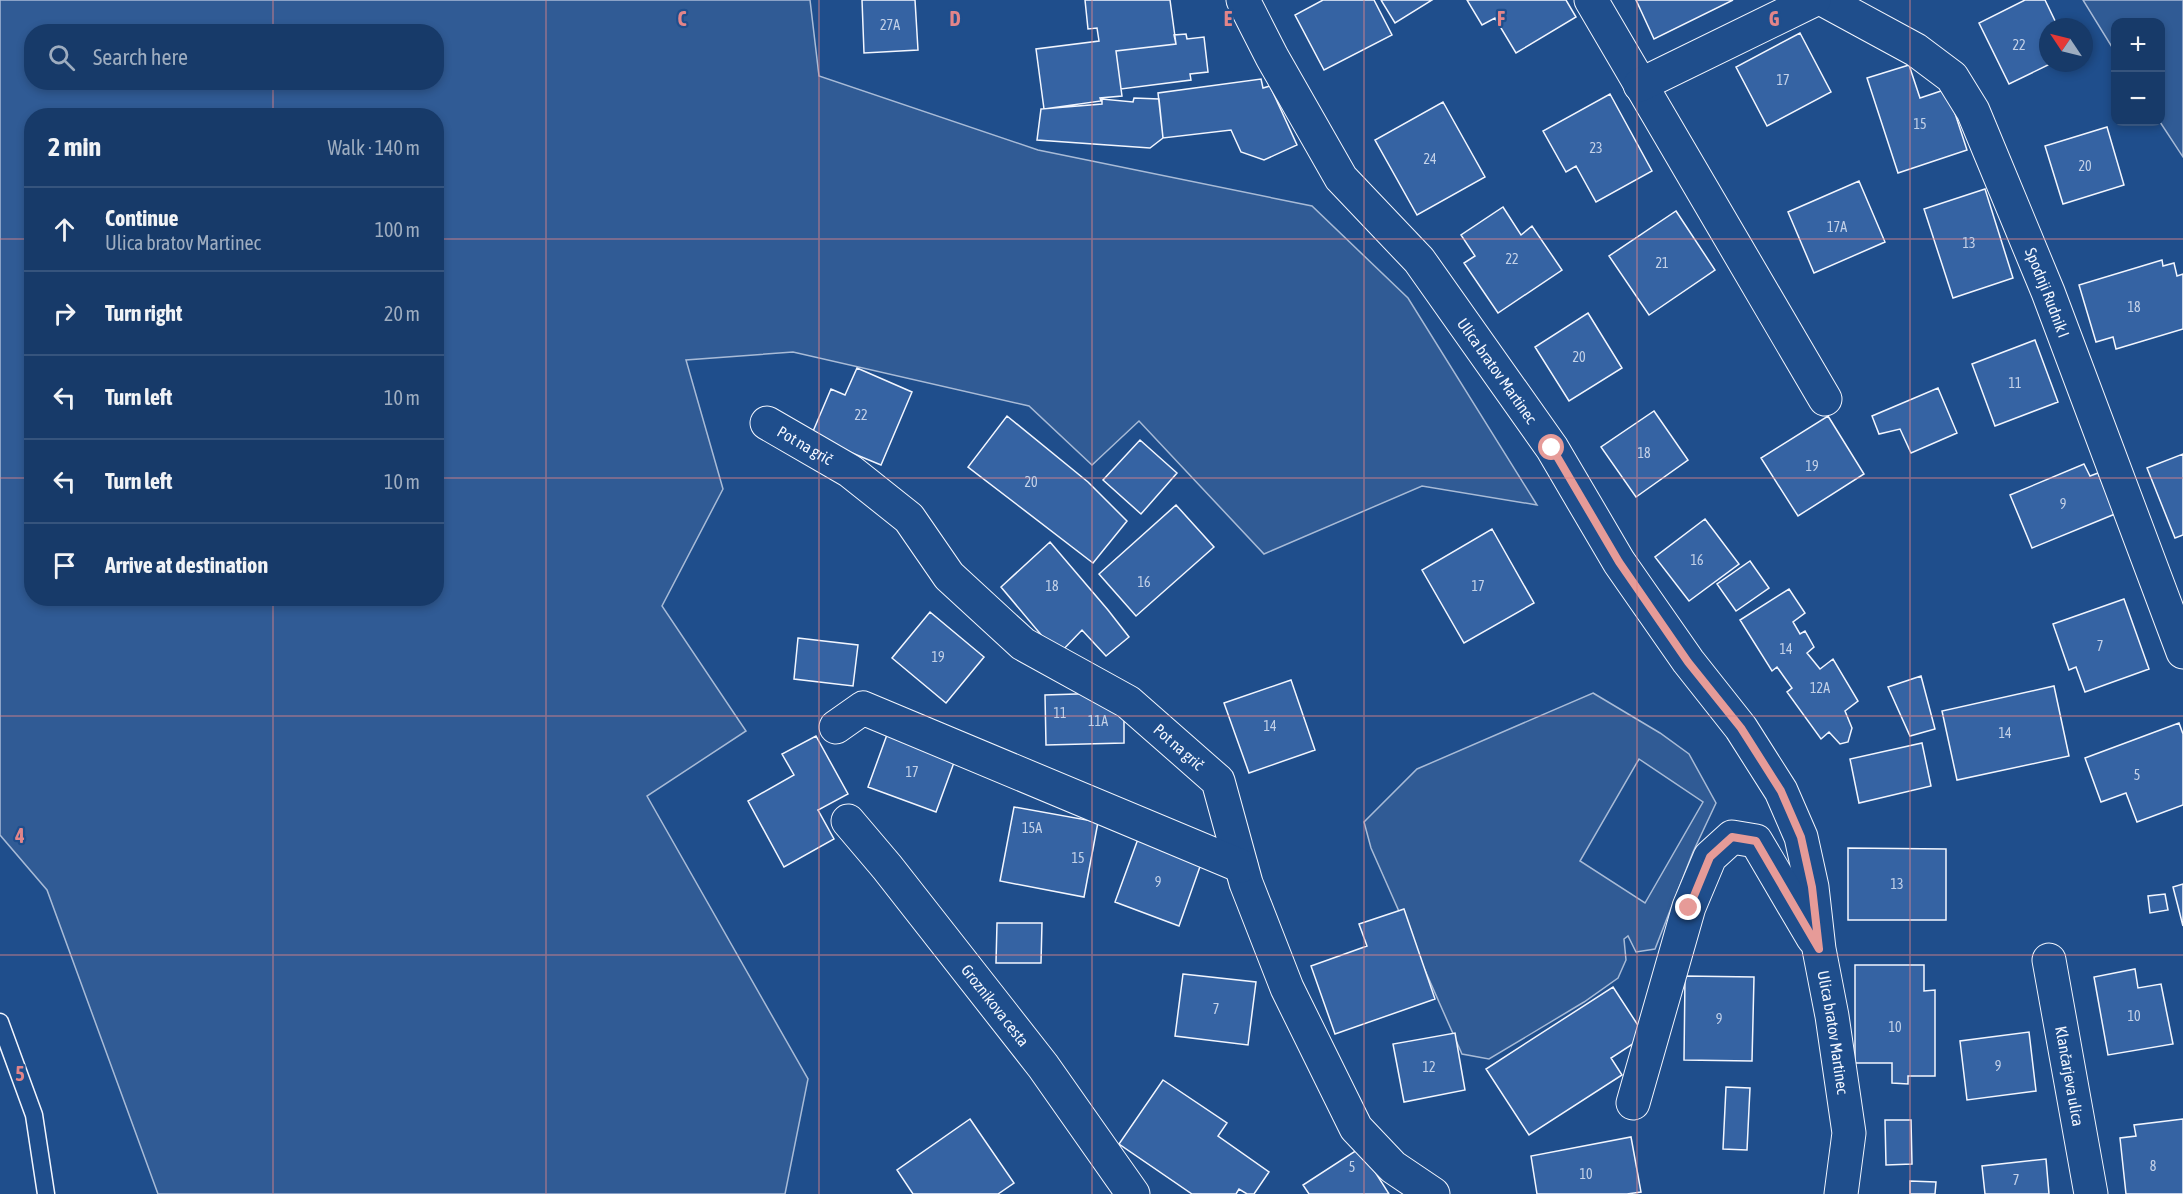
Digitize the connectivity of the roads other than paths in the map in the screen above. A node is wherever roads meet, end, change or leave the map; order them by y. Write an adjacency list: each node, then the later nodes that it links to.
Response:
1 (1243, 0): 12 (street, Ulica bratov Martinec)
2 (1591, 0): 5 (street)
3 (1814, 0): 5 (street)
4 (1824, 0): 8 (street, Spodnji Rudnik I)
5 (1640, 85): 6 (street)
6 (1825, 399)
7 (767, 423): 11 (street, Pot na grič)
8 (2183, 652)
9 (836, 727): 11 (street)
10 (849, 821): 17 (street, Groznikova cesta)
11 (1241, 866): 18 (street, Pot na grič)
12 (1819, 949): 15 (street); 19 (street, Ulica bratov Martinec)
13 (2049, 960): 20 (street, Klančarjeva ulica)
14 (0, 1022): 16 (lane)
15 (1633, 1102)
16 (46, 1194)
17 (1133, 1194)
18 (1433, 1194)
19 (1841, 1194)
20 (2091, 1194)

